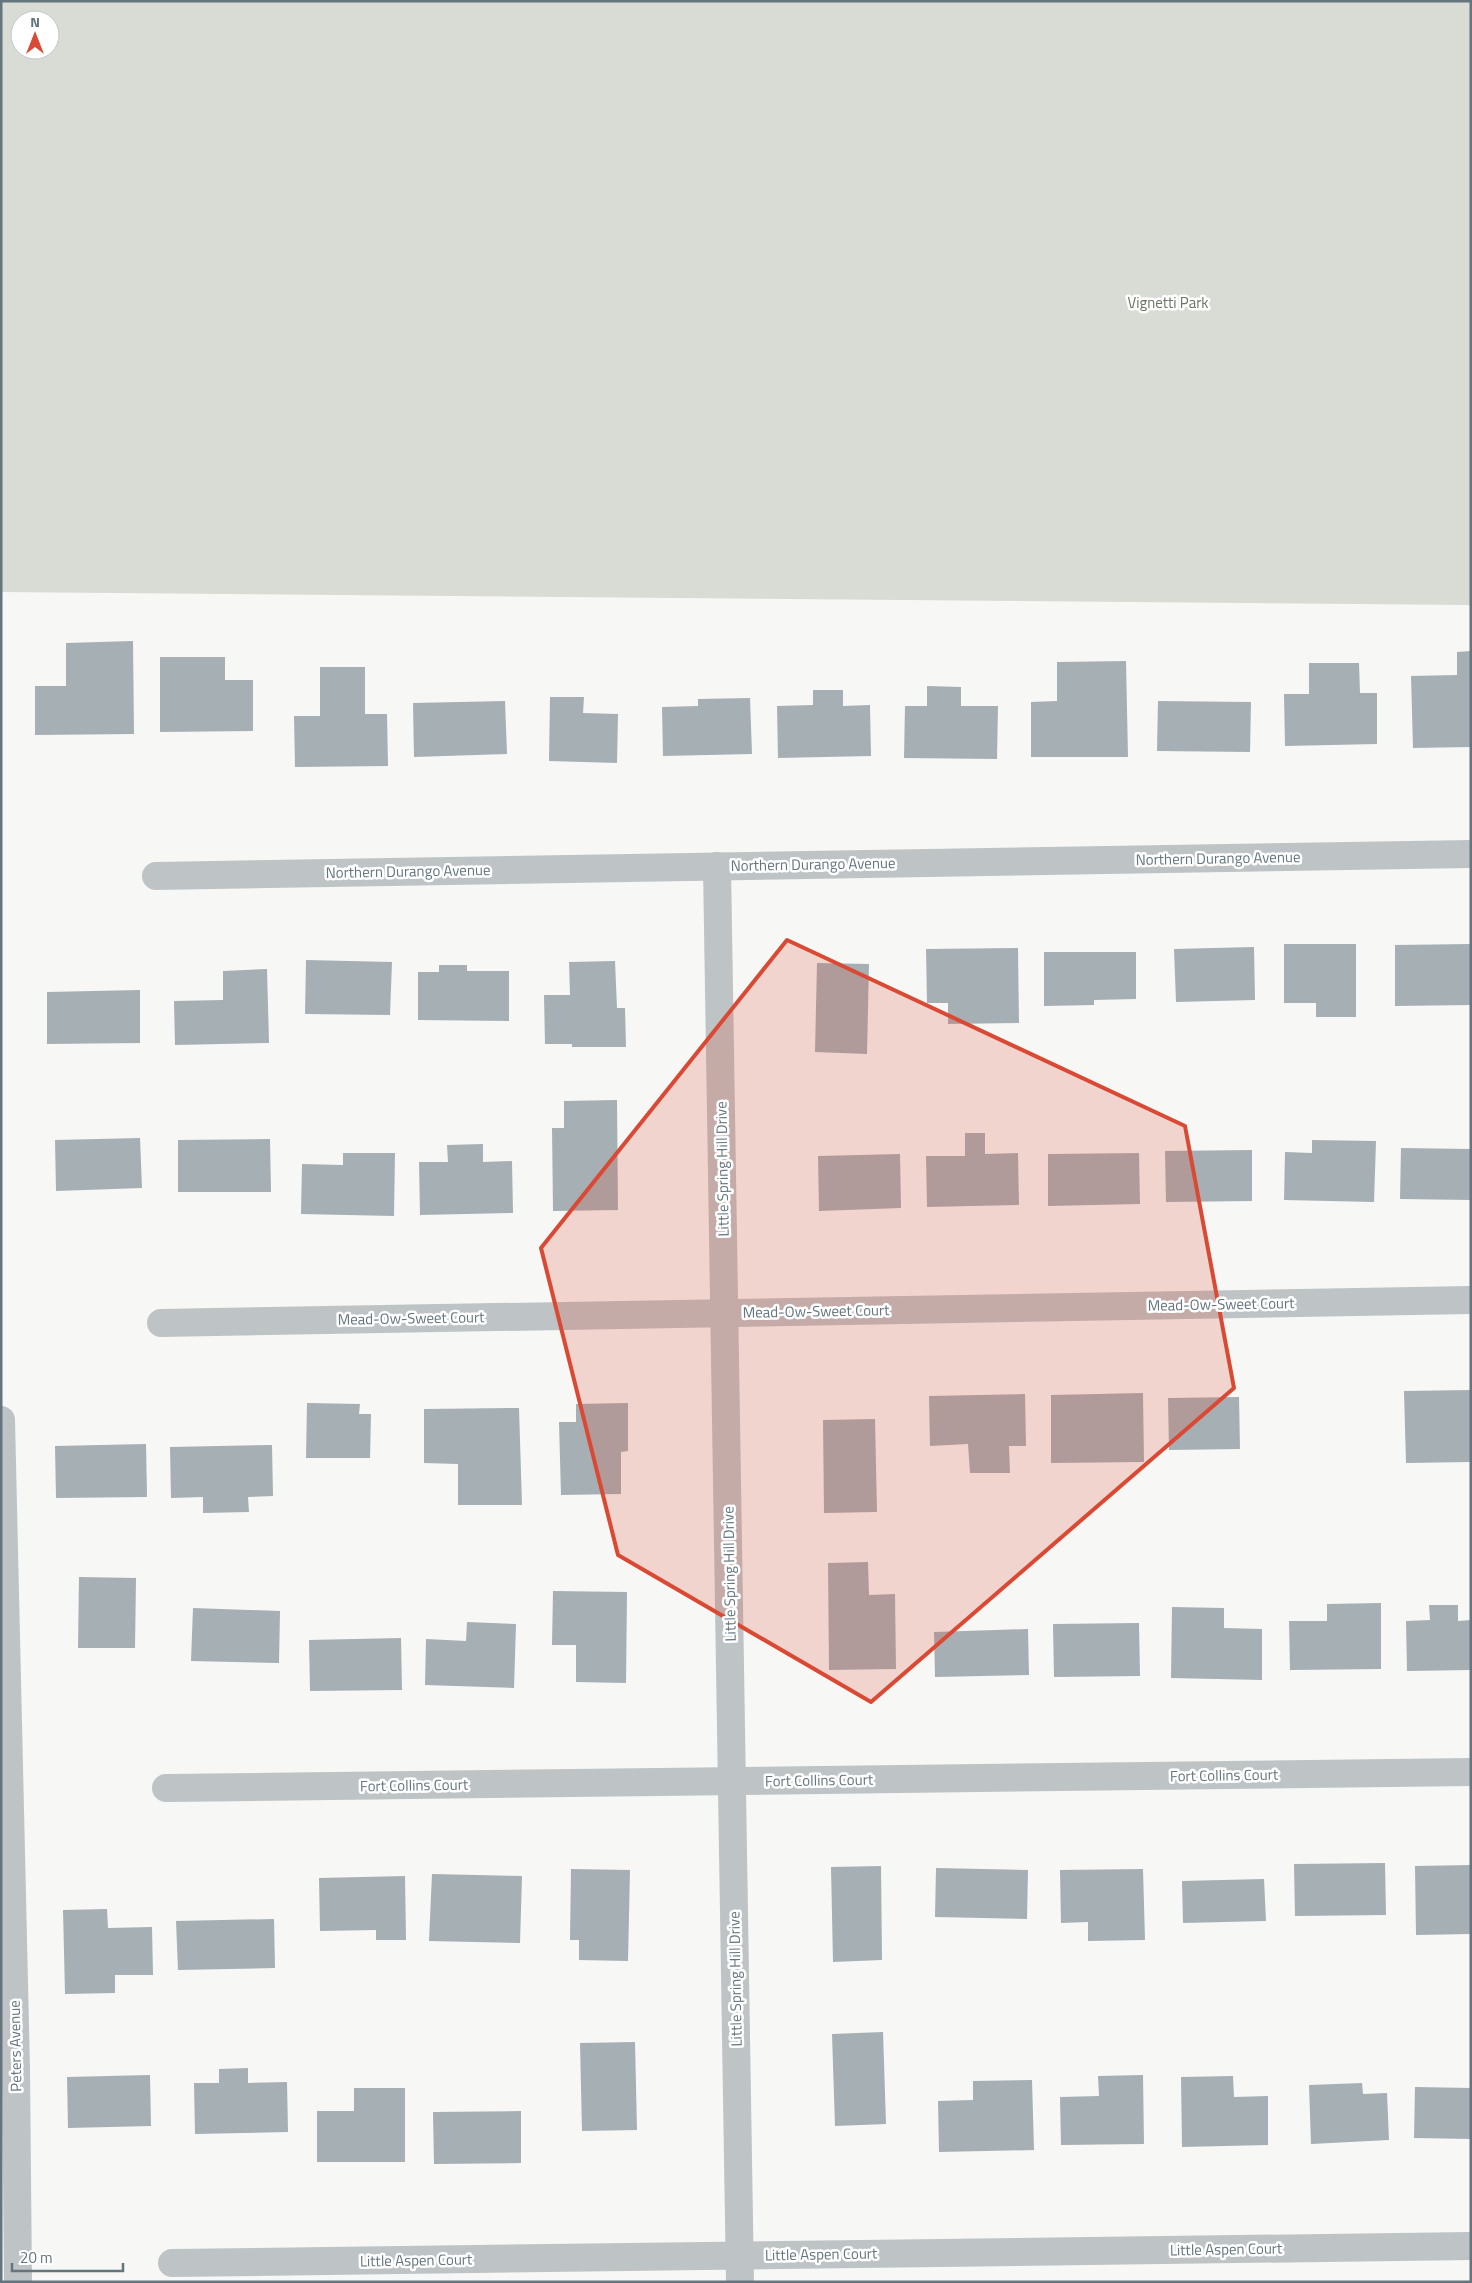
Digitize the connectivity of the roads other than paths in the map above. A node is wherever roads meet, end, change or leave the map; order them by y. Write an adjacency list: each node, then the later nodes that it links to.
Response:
1 (1471, 854): 2 (street, Northern Durango Avenue)
2 (717, 866): 3 (street, Northern Durango Avenue); 5 (street, Little Spring Hill Drive)
3 (156, 876)
4 (1471, 1300): 5 (street, Mead-Ow-Sweet Court)
5 (724, 1313): 6 (street, Mead-Ow-Sweet Court); 10 (street, Little Spring Hill Drive)
6 (161, 1323)
7 (1, 1420): 8 (street, Peters Avenue)
8 (2, 1481): 12 (street, Peters Avenue)
9 (1471, 1772): 10 (street, Fort Collins Court)
10 (732, 1781): 11 (street, Fort Collins Court); 15 (street, Little Spring Hill Drive)
11 (166, 1788)
12 (9, 2069): 16 (street, Peters Avenue)
13 (1471, 2246): 15 (street, Little Aspen Court)
14 (172, 2263): 15 (street, Little Aspen Court)
15 (740, 2269)
16 (18, 2282)

